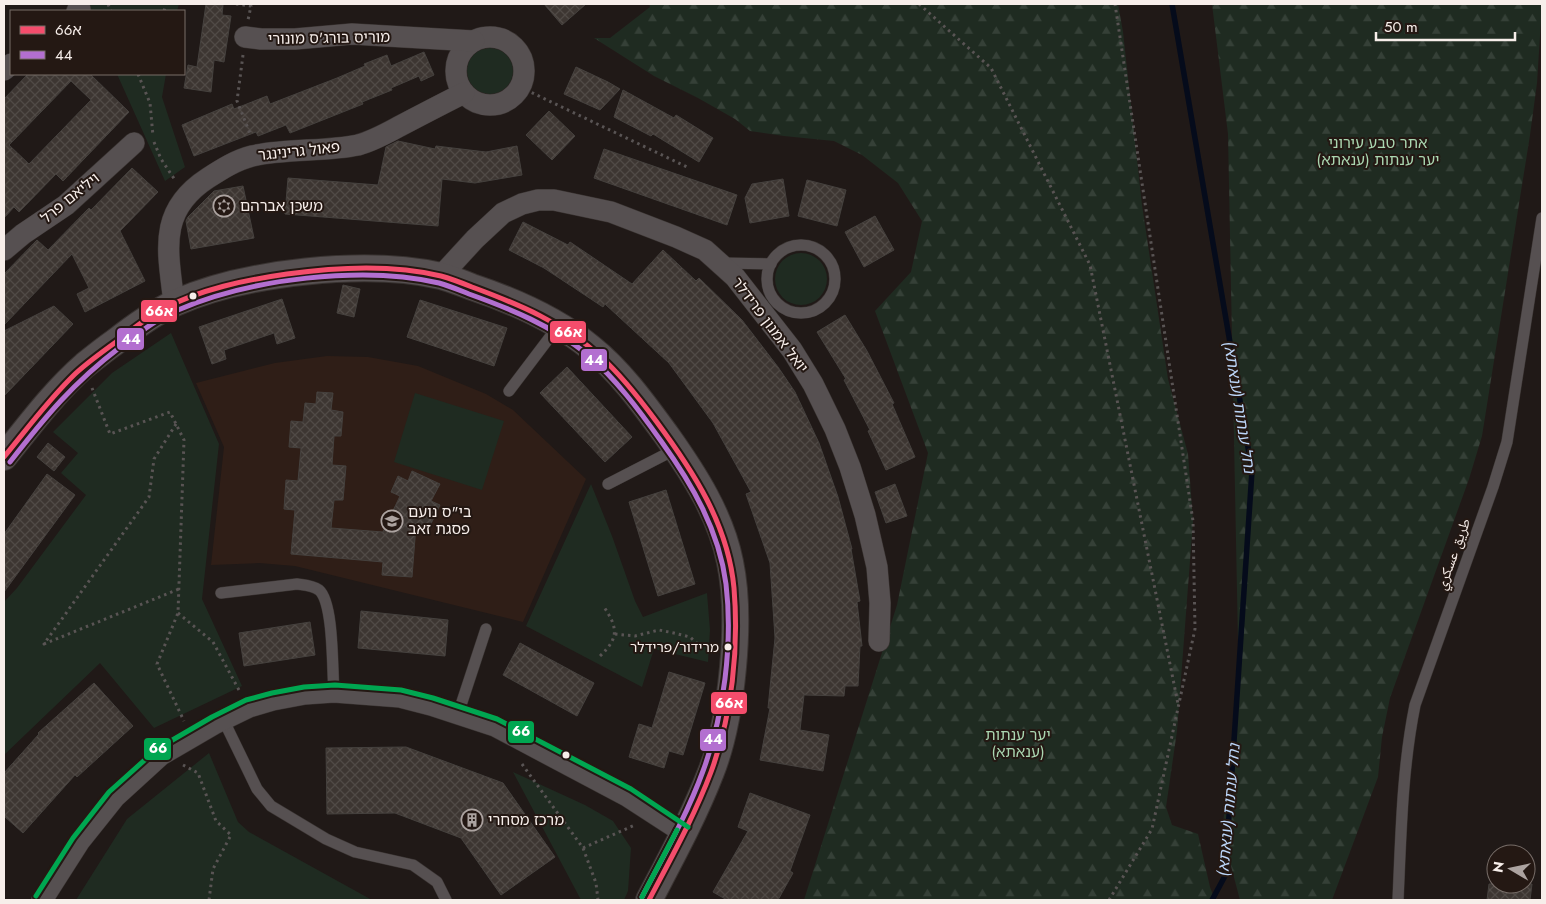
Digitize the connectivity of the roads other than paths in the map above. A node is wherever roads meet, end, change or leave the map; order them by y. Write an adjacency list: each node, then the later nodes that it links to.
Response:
1 (245, 37): 2 (street, מוריס בורג'ס מונורי)
2 (474, 41): 3 (street); 3 (street)
3 (464, 93): 10 (street, פאול גרינינגר)
4 (134, 142): 6 (street, ויליאם פרל)
5 (1542, 218): 26 (lane, طريق عسكري)
6 (4, 250)
7 (718, 262): 8 (lane); 9 (street, יואל אמנון פרידלר); 18 (street, יואל אמנון פרידלר)
8 (771, 264): 8 (lane)
9 (441, 276): 10 (street); 11 (street)
10 (174, 303): 14 (street)
11 (559, 326): 12 (lane); 13 (street)
12 (509, 391)
13 (676, 449): 15 (lane); 22 (street)
14 (4, 457)
15 (608, 484)
16 (221, 593): 19 (lane)
17 (486, 629): 20 (lane)
18 (879, 641)
19 (334, 692): 20 (street); 21 (street)
20 (458, 714): 22 (street)
21 (223, 719): 23 (street); 24 (lane)
22 (684, 833): 25 (street)
23 (42, 900)
24 (446, 900)
25 (649, 900)
26 (1398, 900)

